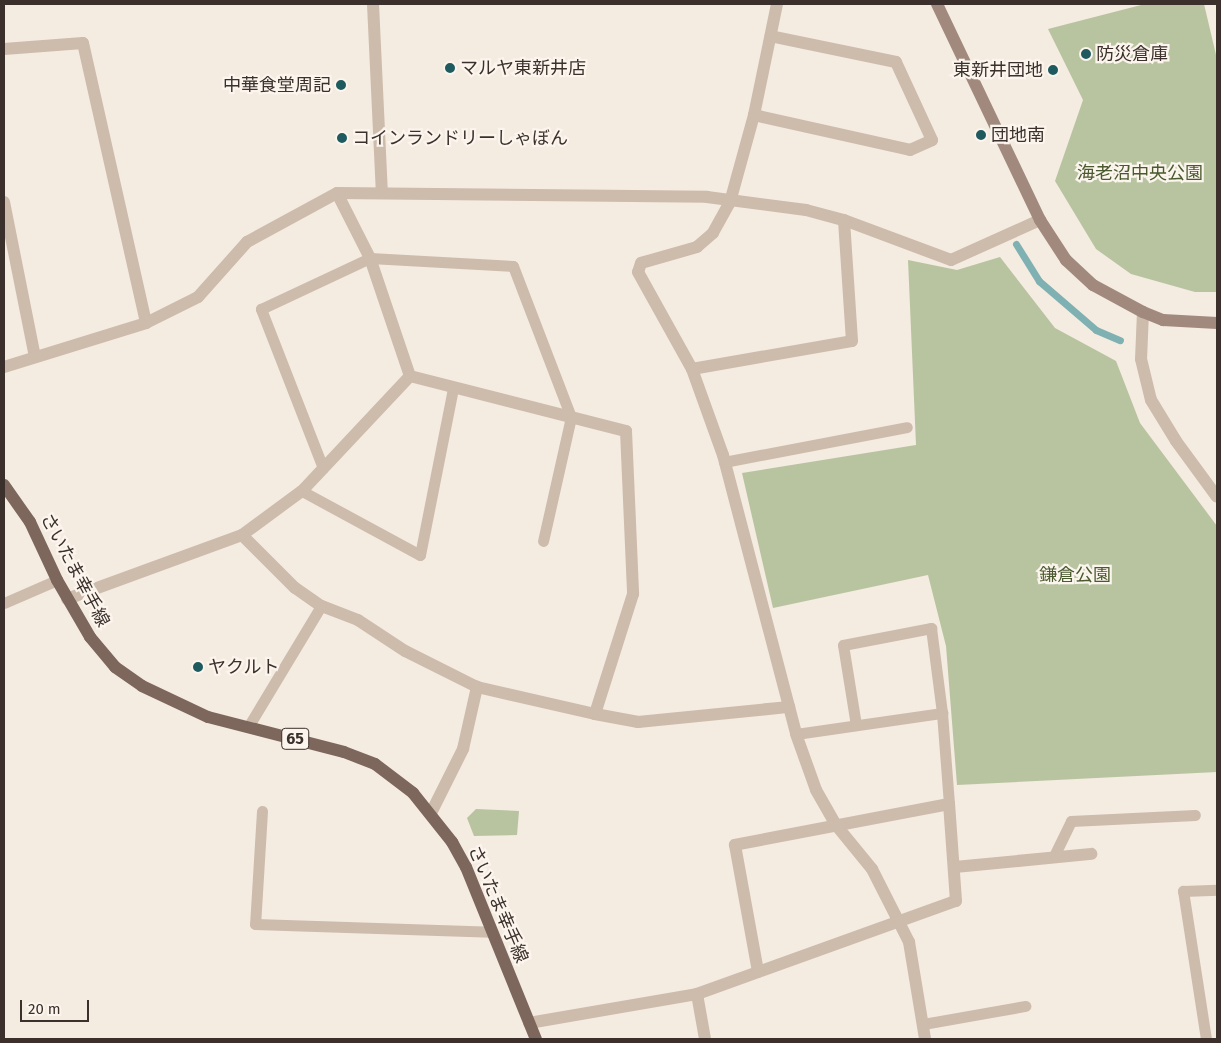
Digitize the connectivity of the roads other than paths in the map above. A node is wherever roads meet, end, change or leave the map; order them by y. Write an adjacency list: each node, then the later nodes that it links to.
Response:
1 (373, 4): 8 (street)
2 (777, 4): 4 (street)
3 (937, 4): 12 (street)
4 (771, 36): 6 (street); 6 (street)
5 (4, 48): 15 (street)
6 (754, 116): 10 (street)
7 (337, 193): 8 (street); 13 (street); 15 (street)
8 (382, 193): 10 (street)
9 (4, 202): 17 (street)
10 (730, 202): 11 (street); 19 (street)
11 (844, 220): 12 (street); 19 (street)
12 (1040, 220): 14 (street)
13 (370, 258): 20 (street); 22 (lane); 25 (lane)
14 (1143, 312): 16 (street); 28 (street)
15 (146, 323): 17 (street)
16 (1217, 323)
17 (35, 357): 18 (street)
18 (4, 367)
19 (692, 370): 24 (street)
20 (410, 376): 21 (street); 25 (street)
21 (452, 388): 22 (street); 27 (lane)
22 (571, 417): 30 (lane); 38 (street)
23 (907, 427): 24 (lane)
24 (724, 462): 36 (street)
25 (323, 468): 27 (street)
26 (4, 485): 31 (main road, さいたま幸手線 / 65)
27 (302, 491): 29 (street)
28 (1217, 497)
29 (242, 535): 32 (street); 34 (street)
30 (544, 541)
31 (57, 580): 32 (main road, さいたま幸手線 / 65); 33 (lane)
32 (67, 599): 40 (main road, さいたま幸手線 / 65)
33 (4, 603)
34 (321, 606): 35 (street); 40 (lane)
35 (477, 687): 38 (street); 44 (street)
36 (789, 707): 38 (street); 41 (street)
37 (942, 712): 39 (lane); 39 (lane); 42 (lane)
38 (595, 714)
39 (856, 725): 41 (lane)
40 (248, 727): 44 (main road, さいたま幸手線 / 65)
41 (796, 734): 46 (street)
42 (949, 804): 46 (street); 49 (street)
43 (262, 811): 52 (lane)
44 (430, 813): 52 (main road, さいたま幸手線 / 65)
45 (1195, 815): 48 (lane)
46 (836, 826): 51 (street); 53 (street)
47 (1091, 854): 48 (street)
48 (1054, 856): 49 (street)
49 (955, 867): 51 (street)
50 (1217, 890): 61 (lane)
51 (901, 923): 53 (street); 57 (street)
52 (492, 932): 56 (main road, さいたま幸手線 / 65)
53 (758, 972): 54 (street)
54 (698, 994): 56 (street); 59 (street)
55 (1025, 1006): 57 (lane)
56 (530, 1023): 58 (main road, さいたま幸手線 / 65)
57 (923, 1024): 60 (street)
58 (536, 1039)
59 (705, 1039)
60 (925, 1039)
61 (1206, 1039)

